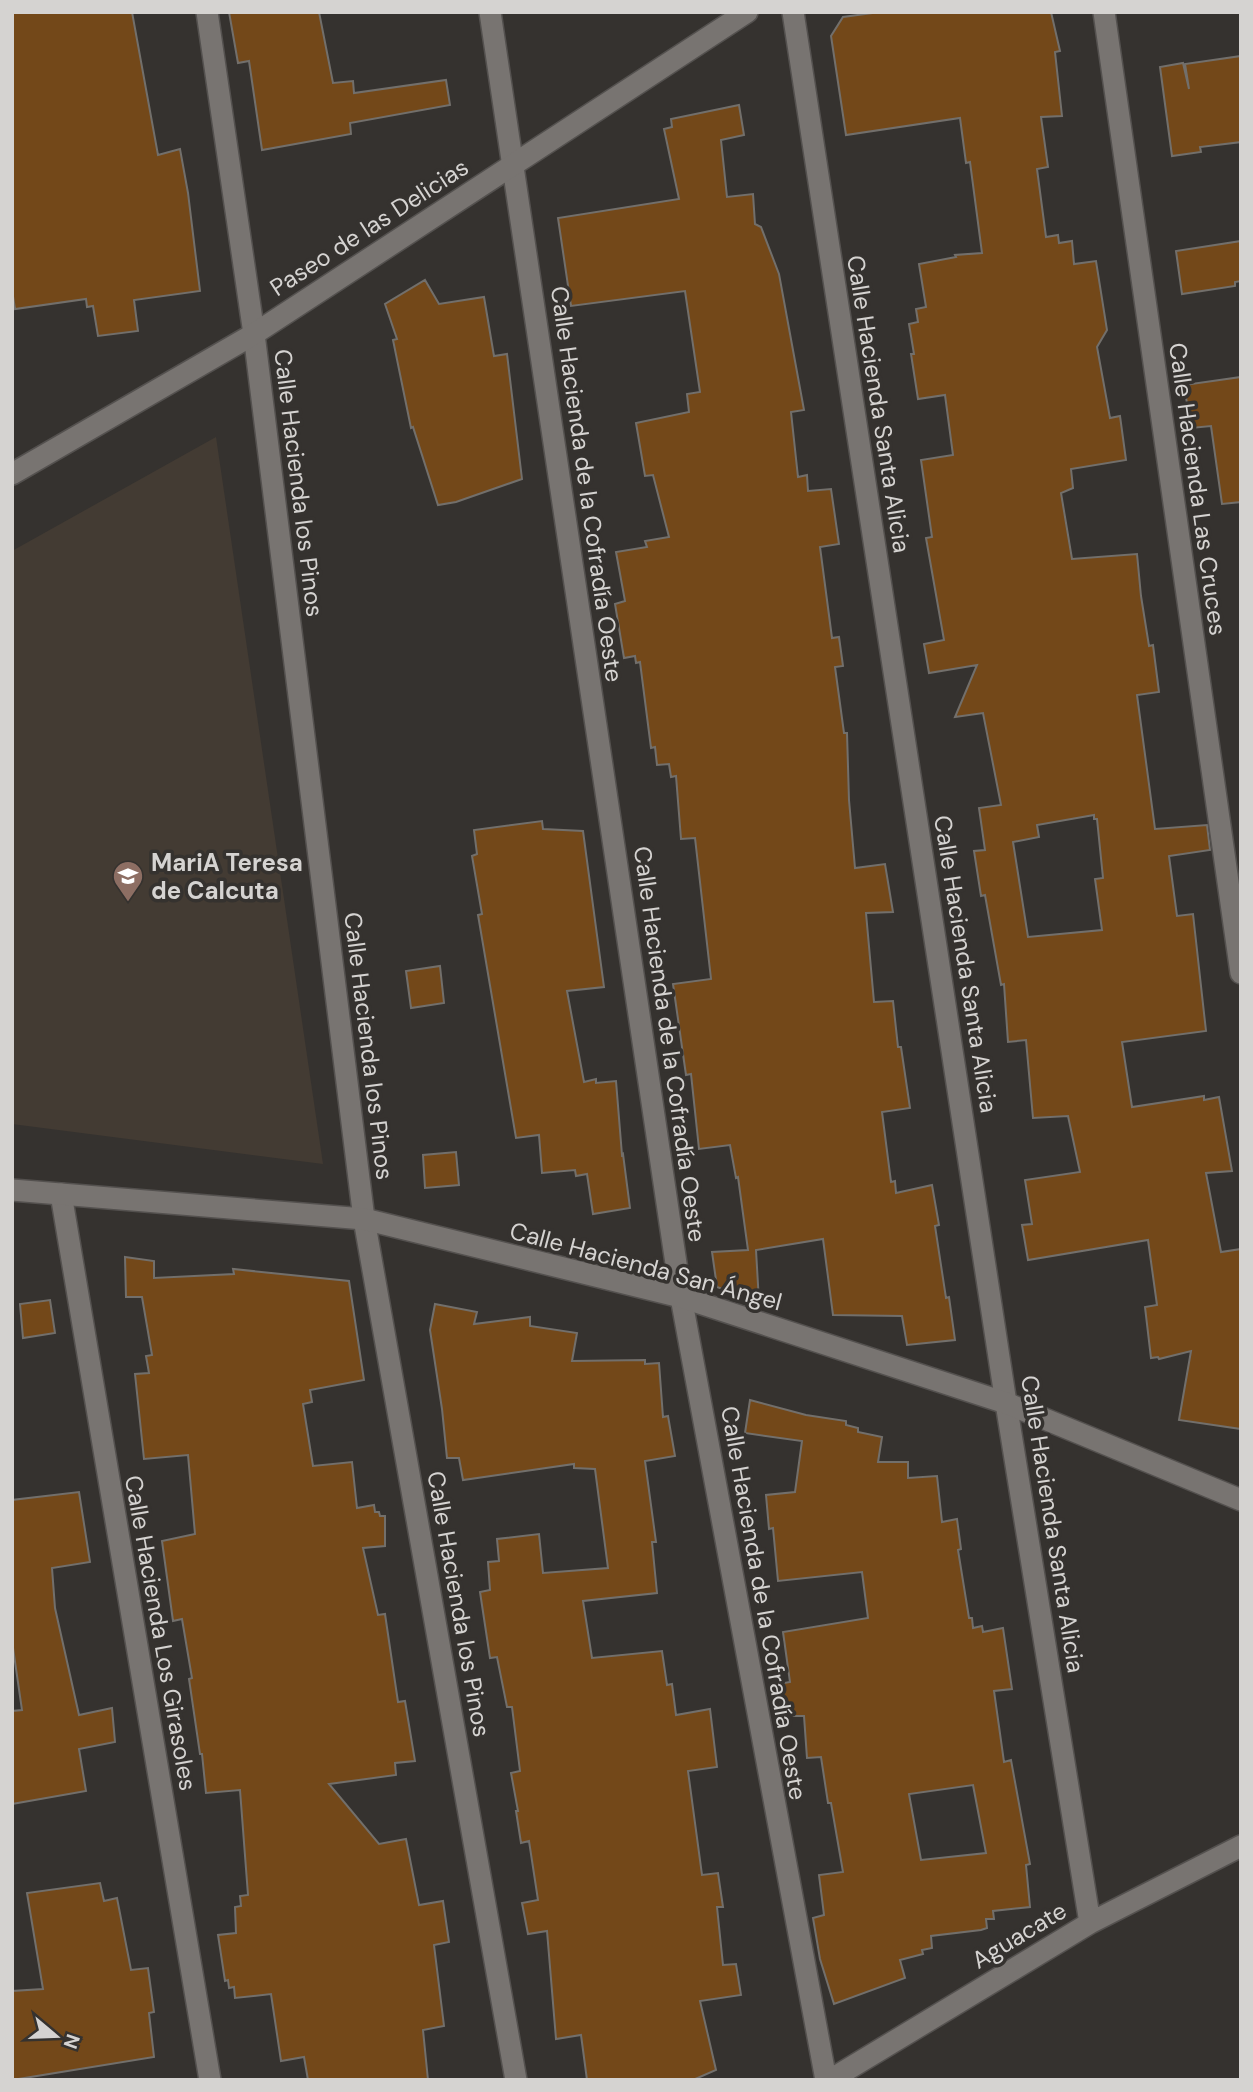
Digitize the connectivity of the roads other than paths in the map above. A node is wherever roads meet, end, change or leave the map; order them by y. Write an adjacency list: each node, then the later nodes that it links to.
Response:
1 (207, 12): 7 (street, Calle Hacienda los Pinos)
2 (490, 12): 6 (street, Calle Hacienda de la Cofradía Oeste)
3 (747, 12): 6 (street, Paseo de las Delicias)
4 (793, 12): 14 (street, Calle Hacienda Santa Alicia)
5 (1104, 12): 9 (street, Calle Hacienda Las Cruces)
6 (513, 163): 7 (street, Paseo de las Delicias); 13 (street, Calle Hacienda de la Cofradía Oeste)
7 (254, 334): 8 (street, Paseo de las Delicias); 12 (street, Calle Hacienda los Pinos)
8 (12, 474)
9 (1241, 973)
10 (12, 1190): 11 (street, Calle Hacienda San Ángel)
11 (61, 1194): 12 (street, Calle Hacienda San Ángel); 18 (street, Calle Hacienda Los Girasoles)
12 (364, 1219): 13 (street, Calle Hacienda San Ángel); 19 (street, Calle Hacienda los Pinos)
13 (681, 1297): 14 (street, Calle Hacienda San Ángel); 20 (street, Calle Hacienda de la Cofradía Oeste)
14 (1006, 1403): 15 (street, Calle Hacienda San Ángel); 17 (street, Calle Hacienda Santa Alicia)
15 (1241, 1500)
16 (1241, 1846): 17 (street, Aguacate)
17 (1090, 1923): 20 (street, Aguacate)
18 (210, 2080)
19 (516, 2080)
20 (828, 2080)

